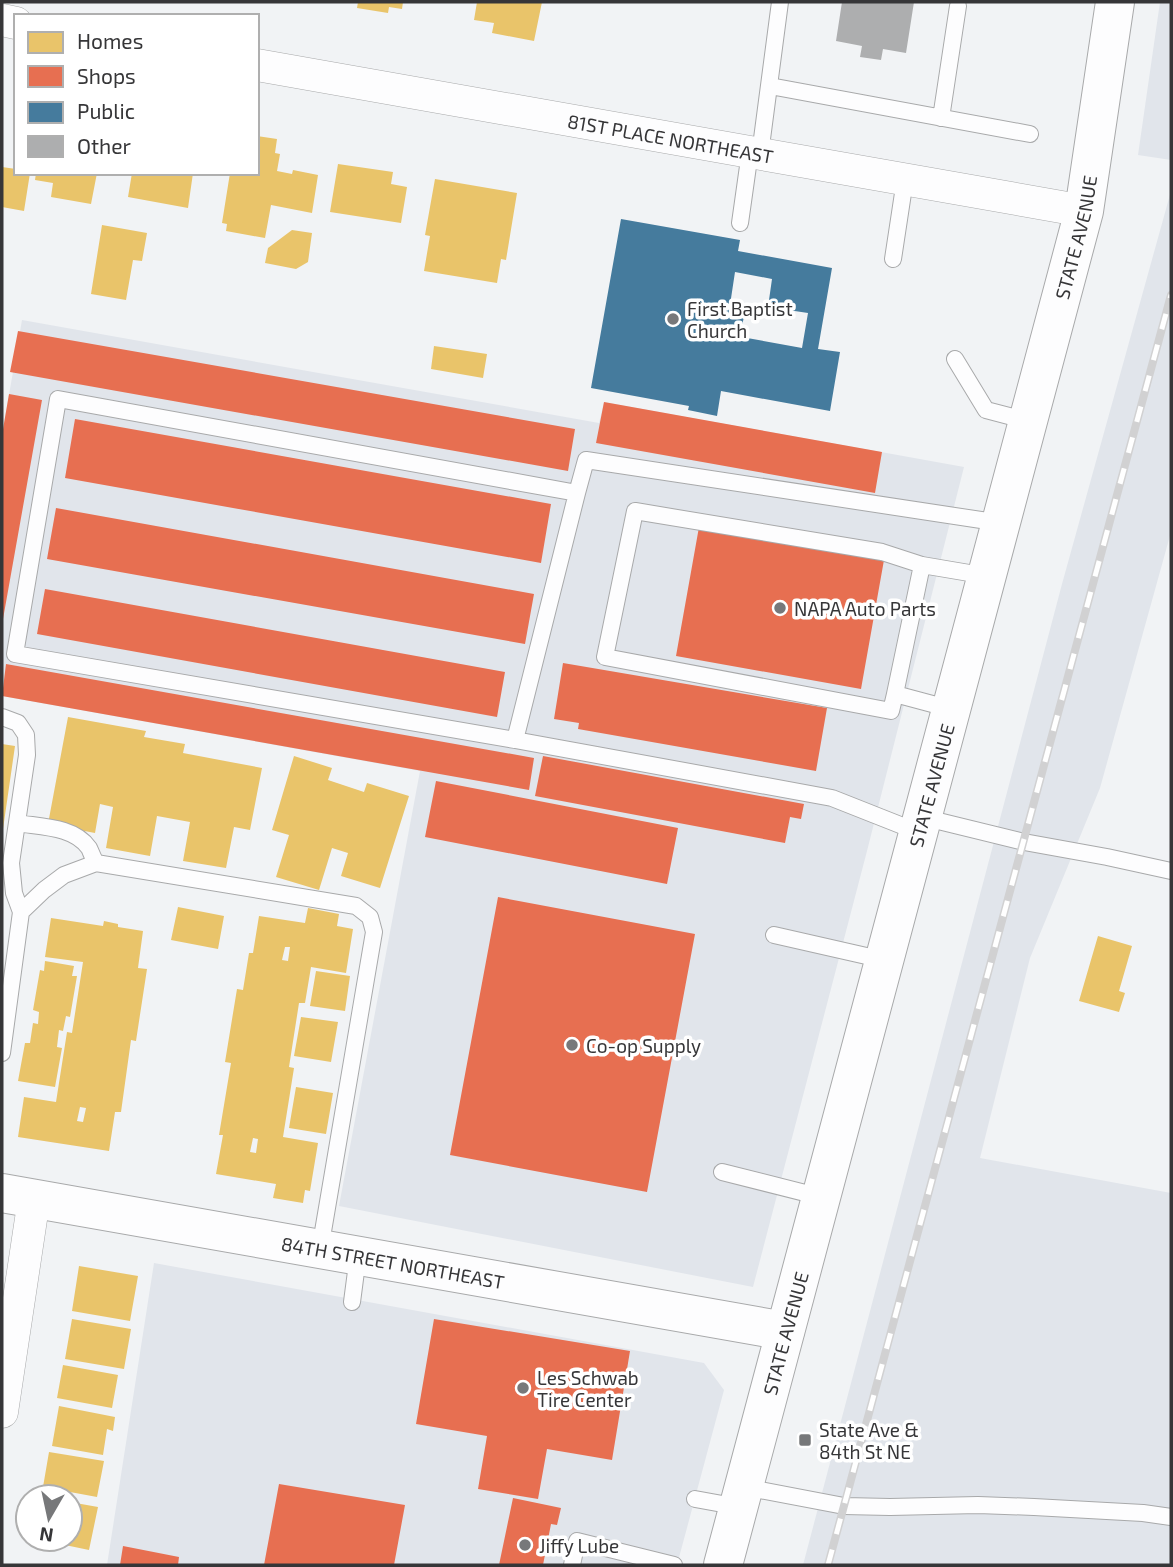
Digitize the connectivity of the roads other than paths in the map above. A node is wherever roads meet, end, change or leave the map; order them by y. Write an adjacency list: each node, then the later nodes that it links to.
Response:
1 (780, 2): 5 (lane)
2 (1115, 2): 10 (main road, STATE AVENUE)
3 (958, 6): 6 (lane)
4 (259, 65): 8 (street, 81ST PLACE NORTHEAST)
5 (770, 86): 6 (lane); 8 (lane)
6 (941, 118): 7 (lane)
7 (1030, 134)
8 (755, 153): 9 (street, 81ST PLACE NORTHEAST); 11 (lane)
9 (905, 180): 10 (street, 81ST PLACE NORTHEAST); 12 (lane)
10 (1084, 211): 14 (main road, STATE AVENUE)
11 (740, 223)
12 (893, 259)
13 (955, 359): 14 (lane)
14 (1028, 421): 16 (main road, STATE AVENUE)
15 (577, 493): 16 (lane); 22 (lane); 22 (lane)
16 (1001, 523): 18 (main road, STATE AVENUE)
17 (922, 565): 18 (lane); 19 (lane); 19 (lane)
18 (987, 576): 20 (main road, STATE AVENUE)
19 (895, 694): 20 (lane)
20 (951, 709): 24 (main road, STATE AVENUE)
21 (2, 717): 23 (lane)
22 (515, 740): 24 (lane)
23 (17, 823): 25 (lane); 27 (lane)
24 (920, 824): 26 (lane); 29 (main road, STATE AVENUE)
25 (96, 863): 27 (lane); 34 (lane)
26 (1171, 871)
27 (21, 912): 30 (lane)
28 (774, 935): 29 (lane)
29 (884, 960): 33 (main road, STATE AVENUE)
30 (2, 1053)
31 (722, 1172): 33 (lane)
32 (18, 1196): 34 (main road, 84TH STREET NORTHEAST); 38 (street)
33 (821, 1197): 37 (main road, STATE AVENUE)
34 (320, 1250): 35 (main road, 84TH STREET NORTHEAST)
35 (358, 1256): 36 (lane); 37 (main road, 84TH STREET NORTHEAST)
36 (352, 1302)
37 (785, 1331): 39 (main road, STATE AVENUE)
38 (2, 1412)
39 (741, 1497): 40 (lane); 41 (lane); 44 (main road, STATE AVENUE)
40 (695, 1499)
41 (1171, 1517)
42 (572, 1565): 43 (lane)
43 (674, 1565)
44 (723, 1565)

